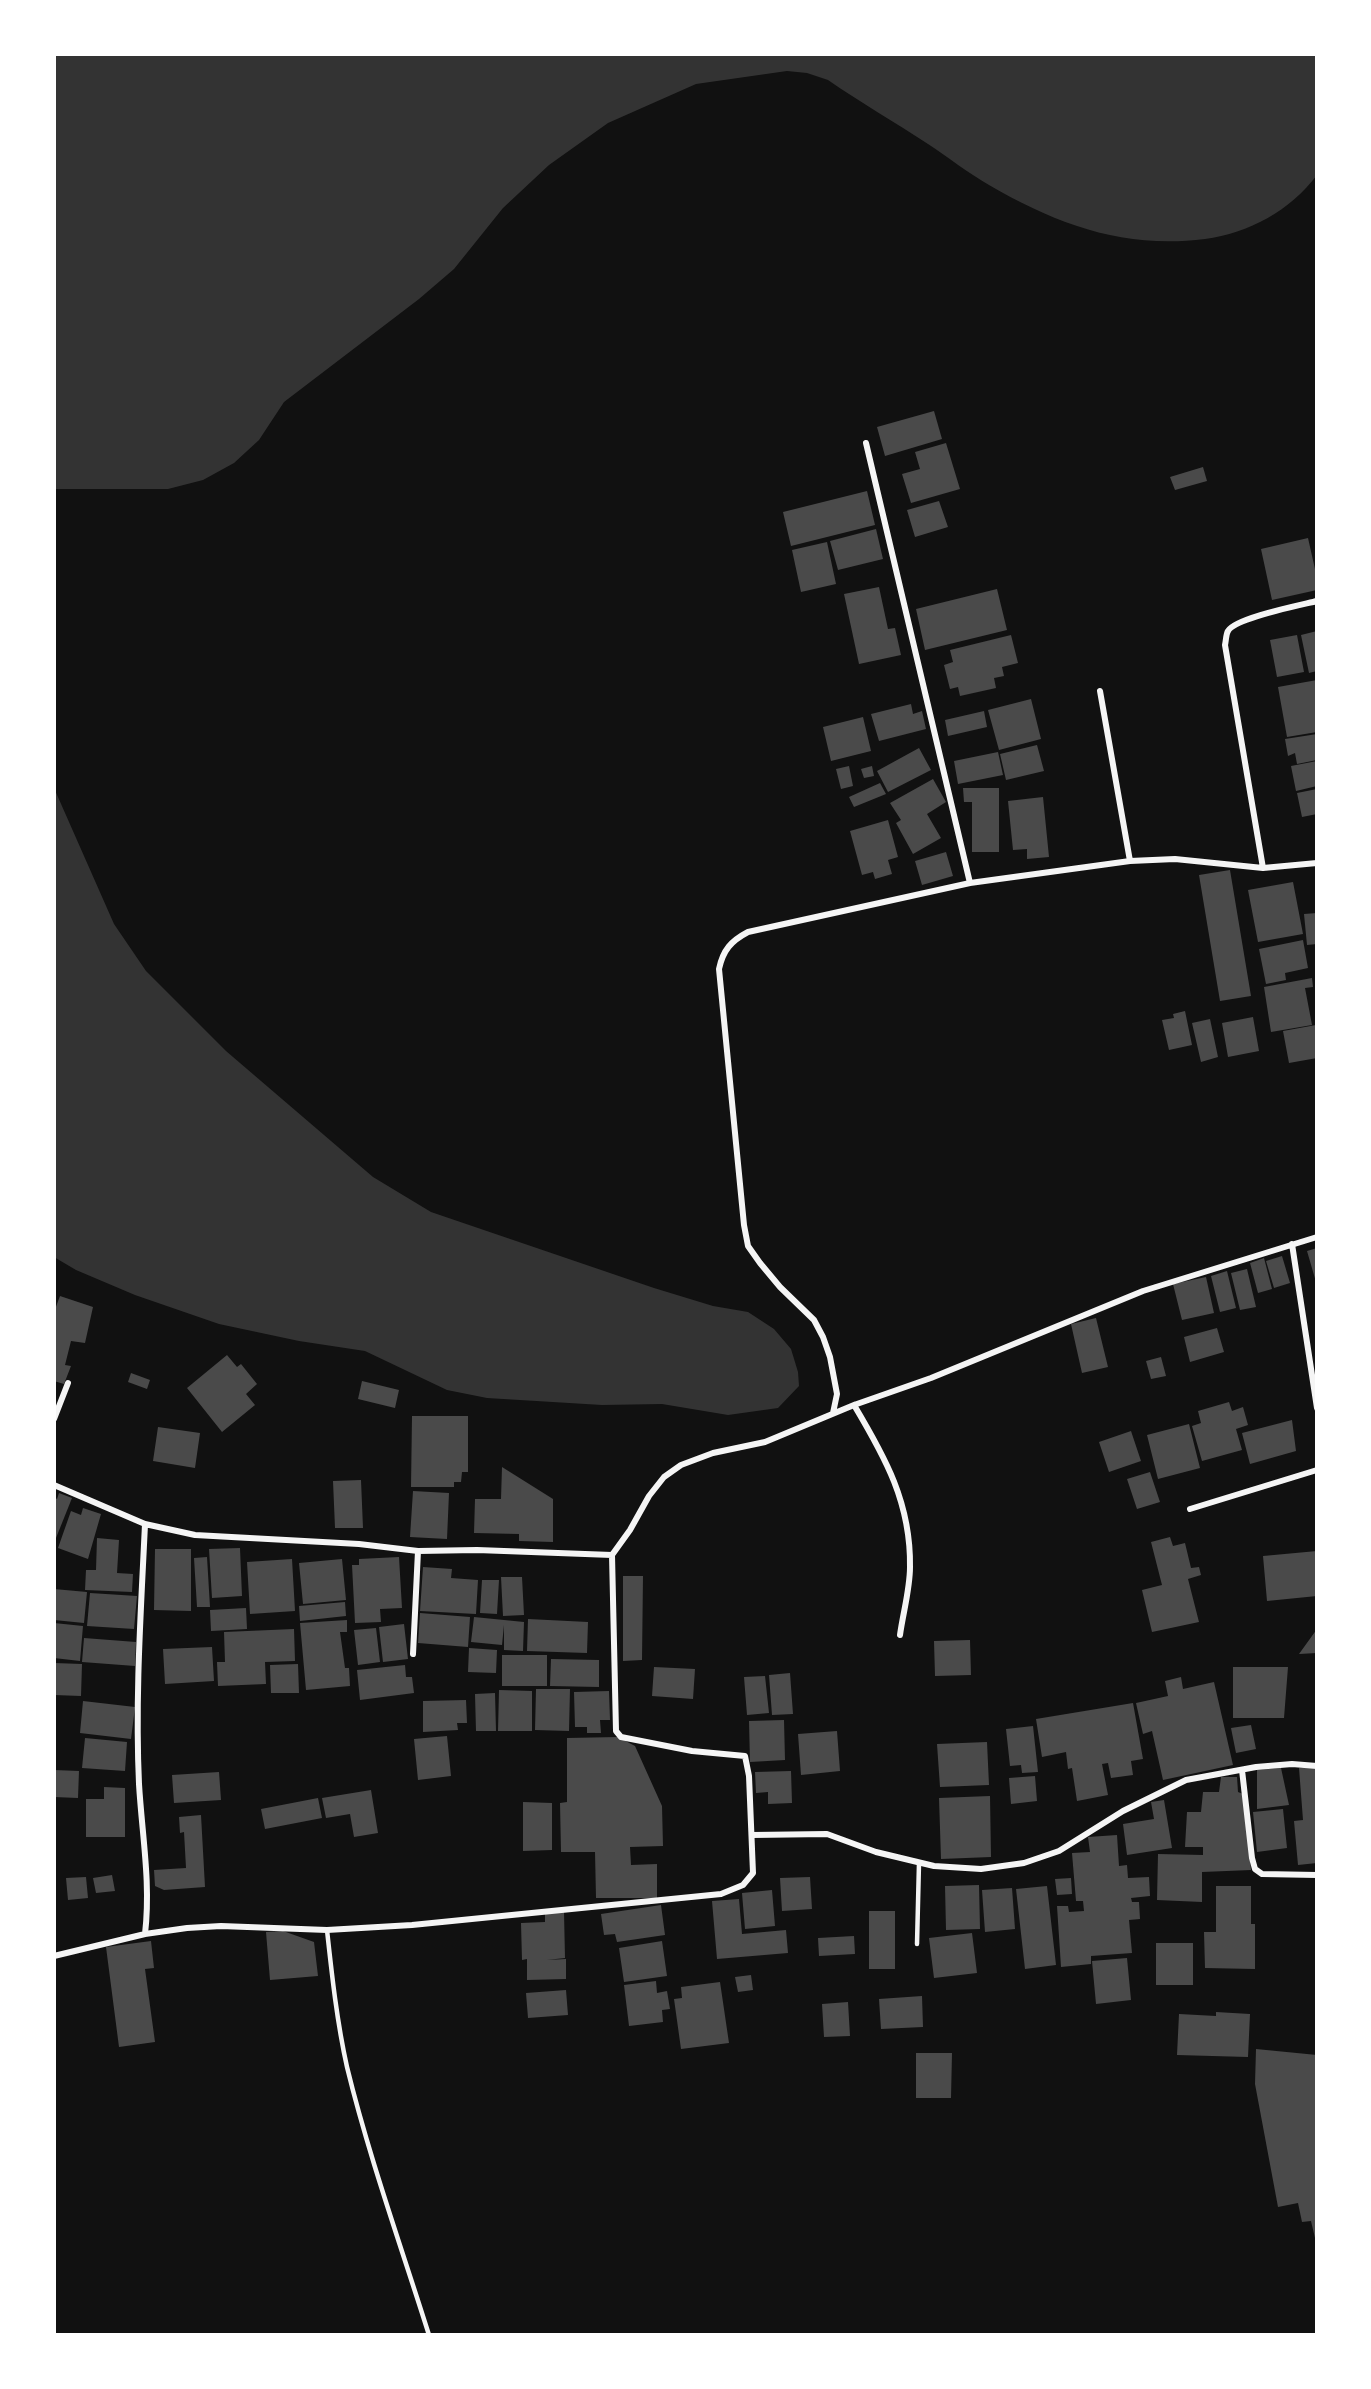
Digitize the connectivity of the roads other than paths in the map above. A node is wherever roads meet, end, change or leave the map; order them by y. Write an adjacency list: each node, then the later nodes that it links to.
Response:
1 (866, 443): 7 (street)
2 (1317, 601): 6 (street)
3 (1100, 691): 4 (street)
4 (1130, 861): 6 (street); 7 (street)
5 (1317, 862): 6 (street)
6 (1263, 868)
7 (970, 883): 13 (street)
8 (1317, 1237): 9 (street)
9 (1292, 1244): 11 (street); 12 (street)
10 (68, 1383): 14 (street)
11 (854, 1405): 13 (street); 21 (street)
12 (1317, 1408)
13 (833, 1413): 20 (street)
14 (54, 1419)
15 (1317, 1470): 17 (street)
16 (54, 1485): 18 (street)
17 (1190, 1509)
18 (145, 1524): 19 (street); 29 (street)
19 (418, 1551): 20 (street); 22 (street)
20 (612, 1555): 25 (street)
21 (900, 1635)
22 (413, 1654)
23 (1317, 1766): 24 (street)
24 (1242, 1770): 26 (street); 27 (street)
25 (752, 1835): 26 (street); 28 (street)
26 (919, 1863): 30 (lane)
27 (1317, 1875)
28 (327, 1930): 29 (street); 32 (lane)
29 (145, 1934): 31 (street)
30 (918, 1944)
31 (54, 1956)
32 (429, 2335)

